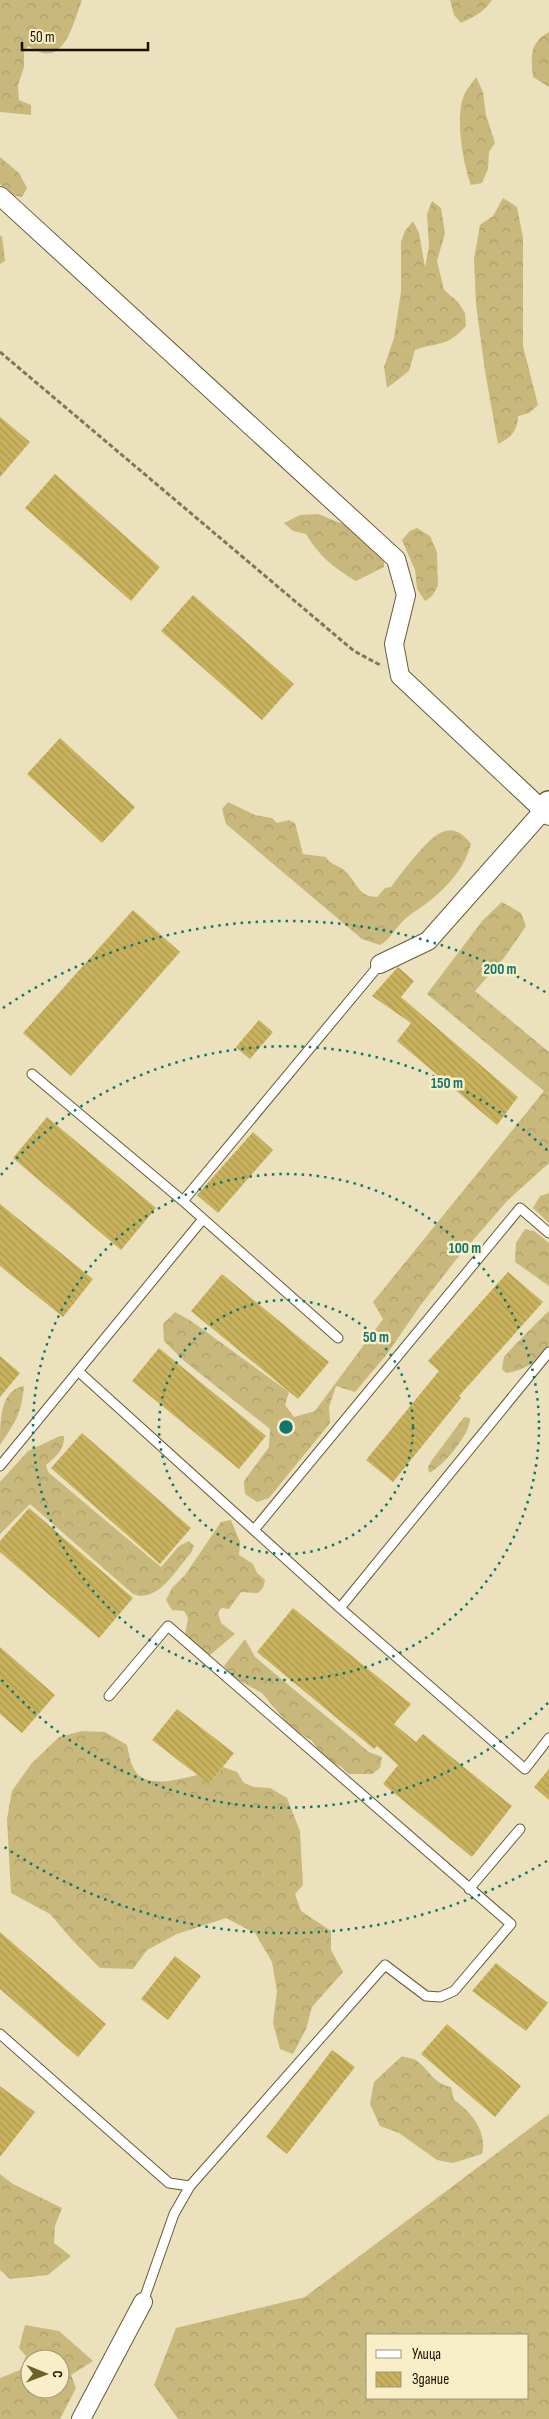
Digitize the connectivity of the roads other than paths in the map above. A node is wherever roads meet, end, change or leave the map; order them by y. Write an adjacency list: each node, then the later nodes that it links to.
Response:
1 (0, 196): 2 (street)
2 (547, 810): 3 (street)
3 (380, 964): 5 (lane)
4 (32, 1074): 5 (lane)
5 (183, 1201): 6 (lane)
6 (203, 1219): 8 (lane); 10 (lane)
7 (549, 1233): 12 (lane)
8 (338, 1338)
9 (549, 1352): 13 (lane)
10 (78, 1371): 11 (lane); 12 (lane)
11 (0, 1466)
12 (254, 1530): 13 (lane)
13 (340, 1608): 15 (lane)
14 (109, 1696): 17 (lane)
15 (549, 1738)
16 (520, 1829): 17 (lane)
17 (469, 1888): 19 (lane)
18 (0, 2034): 19 (lane)
19 (190, 2186): 20 (lane)
20 (144, 2302): 21 (street)
21 (81, 2419)

